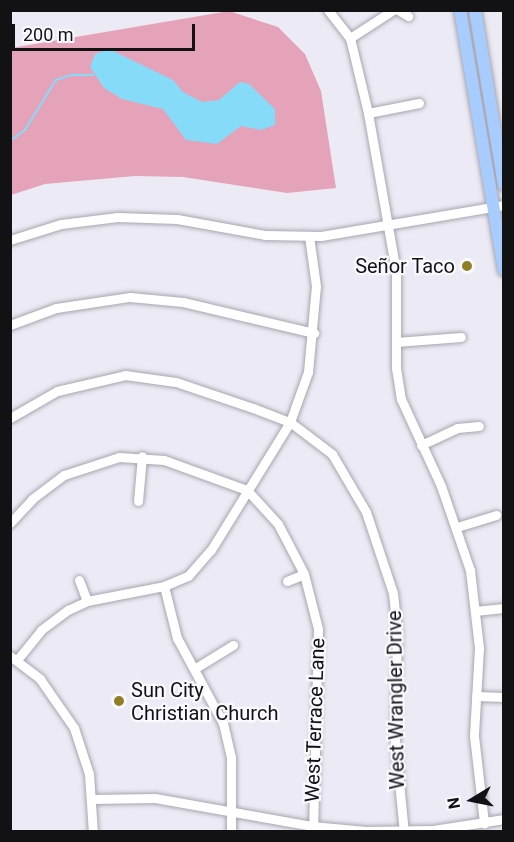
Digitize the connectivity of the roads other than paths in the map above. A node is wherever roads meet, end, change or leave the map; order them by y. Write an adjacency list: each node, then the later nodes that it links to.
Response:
1 (328, 10): 7 (street)
2 (393, 10): 7 (street)
3 (398, 10): 6 (street)
4 (460, 10): 11 (main road)
5 (475, 10): 10 (main road)
6 (408, 16)
7 (350, 38): 9 (street)
8 (420, 103): 9 (street)
9 (368, 113): 12 (street)
10 (504, 185)
11 (498, 206): 12 (street); 15 (main road)
12 (388, 225): 13 (street); 19 (street)
13 (309, 236): 14 (street); 17 (street)
14 (10, 240)
15 (504, 270)
16 (10, 325): 17 (street)
17 (314, 333): 23 (street)
18 (461, 337): 19 (street)
19 (396, 342): 20 (street)
20 (399, 392): 21 (street); 25 (street)
21 (388, 394)
22 (10, 418): 23 (street, West Wrangler Drive)
23 (290, 422): 27 (street); 51 (street, West Wrangler Drive)
24 (479, 426): 25 (street)
25 (421, 445): 31 (street)
26 (142, 456): 27 (street); 28 (street); 30 (street)
27 (247, 490): 32 (street, West Terrace Lane); 35 (street)
28 (138, 501)
29 (496, 515): 31 (street)
30 (10, 523)
31 (457, 527): 38 (street)
32 (304, 574): 34 (street); 48 (street, West Terrace Lane)
33 (79, 580): 36 (street)
34 (287, 581)
35 (164, 586): 36 (street); 41 (street)
36 (87, 600): 40 (street)
37 (504, 608): 38 (street)
38 (475, 611): 42 (street)
39 (233, 645): 41 (street)
40 (14, 658): 44 (street)
41 (194, 669): 45 (street)
42 (476, 696): 43 (street); 47 (street)
43 (504, 697)
44 (92, 799): 45 (street); 49 (street)
45 (232, 810): 48 (street); 50 (street)
46 (504, 819): 47 (street)
47 (484, 823): 51 (street)
48 (312, 829): 51 (street)
49 (93, 831)
50 (231, 831)
51 (404, 831)

